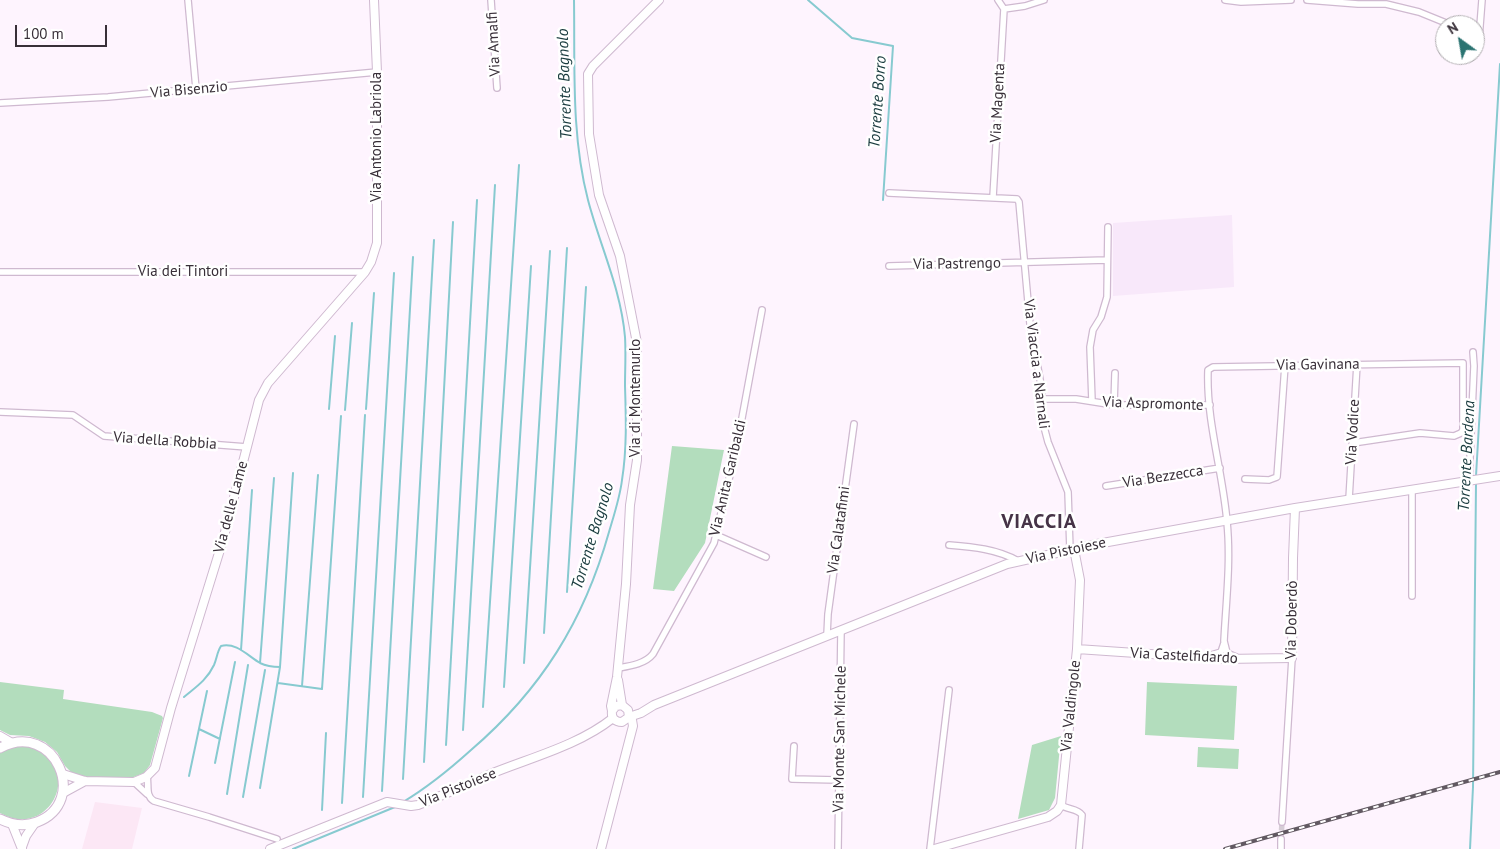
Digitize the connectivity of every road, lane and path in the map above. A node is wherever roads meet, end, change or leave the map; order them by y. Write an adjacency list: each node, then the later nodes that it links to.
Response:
1 (188, 0): 16 (street)
2 (374, 0): 14 (street, Via Antonio Labriola)
3 (491, 0): 15 (street, Via Amalfi)
4 (659, 0): 61 (street, Via di Montemurlo)
5 (998, 0): 11 (street)
6 (1044, 0): 11 (street)
7 (1225, 0): 8 (street)
8 (1292, 0)
9 (1307, 0): 13 (street)
10 (1482, 0): 12 (street)
11 (1004, 9): 19 (street, Via Magenta)
12 (1480, 15)
13 (1435, 18)
14 (377, 72): 16 (street, Via Bisenzio); 25 (street, Via Antonio Labriola)
15 (496, 88)
16 (196, 89): 17 (street, Via Bisenzio)
17 (0, 103)
18 (889, 193): 19 (street, Via Viaccia a Narnali)
19 (993, 197): 22 (street, Via Viaccia a Narnali)
20 (1108, 227): 21 (street)
21 (1107, 260): 22 (street); 32 (street)
22 (1024, 263): 23 (street, Via Pastrengo); 31 (street, Via Viaccia a Narnali)
23 (889, 266)
24 (0, 272): 25 (street, Via dei Tintori)
25 (365, 272): 38 (street, Via delle Lame)
26 (762, 310): 48 (street, Via Anita Garibaldi)
27 (1473, 352): 42 (street)
28 (1357, 364): 29 (street, Via Gavinana); 37 (street, Via Vodice); 37 (street, Via Gavinana)
29 (1285, 365): 34 (street, Via Gavinana); 41 (street)
30 (1115, 373): 33 (street)
31 (1042, 399): 32 (street, Via Aspromonte); 50 (street, Via Viaccia a Narnali)
32 (1092, 401): 33 (street, Via Aspromonte)
33 (1114, 405): 34 (street, Via Aspromonte)
34 (1210, 405): 39 (street, Via Aspromonte)
35 (0, 412): 38 (street, Via della Robbia)
36 (854, 424): 55 (street, Via Calatafimi)
37 (1353, 443): 45 (street, Via Vodice)
38 (247, 446): 71 (street, Via delle Lame)
39 (1220, 468): 43 (street, Via Bezzecca); 47 (street, Via Aspromonte)
40 (1500, 476): 42 (street, Via Pistoiese)
41 (1245, 479)
42 (1471, 481): 44 (street, Via Pistoiese)
43 (1106, 486)
44 (1412, 490): 45 (street, Via Pistoiese); 53 (street)
45 (1349, 499): 46 (street, Via Pistoiese)
46 (1295, 508): 47 (street, Via Pistoiese); 59 (street, Via Doberdò)
47 (1227, 520): 50 (street, Via Pistoiese); 56 (street, Via Aspromonte)
48 (716, 536): 51 (street); 61 (street, Via Anita Garibaldi)
49 (949, 545): 52 (street)
50 (1072, 550): 52 (street, Via Pistoiese); 57 (street, Via Valdingole)
51 (766, 557)
52 (1018, 561): 54 (street, Via Pistoiese)
53 (1412, 596)
54 (841, 630): 55 (street, Via Pistoiese); 72 (street, Via Monte San Michele)
55 (827, 635): 64 (street, Via Pistoiese)
56 (1224, 641): 58 (street); 60 (street)
57 (1077, 649): 58 (street, Via Castelfidardo); 77 (street, Via Valdingole)
58 (1196, 657): 60 (street, Via Castelfidardo)
59 (1292, 658): 60 (street, Via Castelfidardo); 79 (street, Via Doberdò)
60 (1241, 659)
61 (618, 668): 62 (street, Via di Montemurlo)
62 (618, 677): 64 (street, Via di Montemurlo); 65 (street, Via di Montemurlo)
63 (949, 690): 88 (street)
64 (625, 713): 65 (street); 65 (street, Via Pistoiese); 86 (street, Via di Montemurlo)
65 (613, 715): 85 (street, Via Pistoiese)
66 (0, 736): 67 (street)
67 (12, 743): 69 (main road); 70 (main road)
68 (794, 746): 72 (street)
69 (0, 748)
70 (63, 774): 73 (street); 75 (main road)
71 (150, 774): 74 (street); 76 (street, Via delle Lame)
72 (838, 780): 87 (street, Via Monte San Michele)
73 (85, 781): 74 (street); 75 (street)
74 (134, 782): 76 (street)
75 (63, 792): 80 (main road)
76 (147, 794): 82 (street)
77 (1061, 805): 88 (street); 89 (street)
78 (0, 819): 81 (main road)
79 (1282, 822)
80 (35, 823): 81 (main road); 84 (street)
81 (12, 824): 84 (street)
82 (277, 839)
83 (1281, 839): 90 (street)
84 (22, 848)
85 (270, 849)
86 (601, 849)
87 (838, 849)
88 (932, 849)
89 (1079, 849)
90 (1281, 849)

